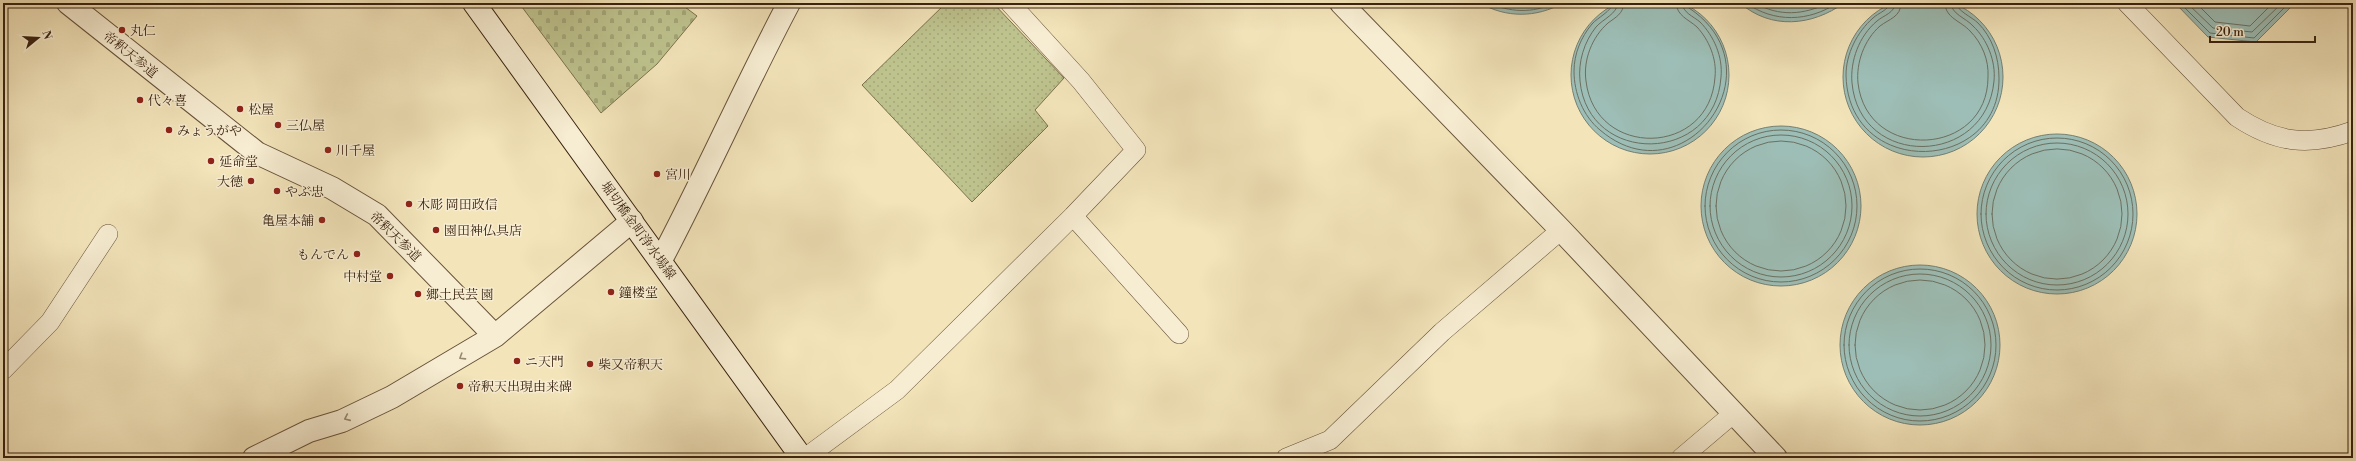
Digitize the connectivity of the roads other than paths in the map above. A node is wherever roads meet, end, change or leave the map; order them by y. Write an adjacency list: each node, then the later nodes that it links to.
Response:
1 (68, 3): 14 (street, 帝釈天参道)
2 (474, 3): 9 (street, 堀切橋金町浄水場線)
3 (789, 3): 12 (street)
4 (1010, 3): 8 (lane)
5 (1341, 3): 10 (street)
6 (2127, 3): 7 (lane)
7 (2353, 131)
8 (1072, 216): 13 (lane); 18 (lane)
9 (632, 221): 12 (street, 堀切橋金町浄水場線); 14 (street)
10 (1561, 230): 16 (street); 19 (lane)
11 (108, 234): 15 (lane)
12 (660, 260): 18 (street, 堀切橋金町浄水場線)
13 (1179, 334)
14 (495, 336): 17 (street, one-way to 17)
15 (3, 370)
16 (1734, 412): 20 (lane); 21 (street)
17 (254, 458)
18 (803, 458)
19 (1286, 458)
20 (1681, 458)
21 (1776, 458)

